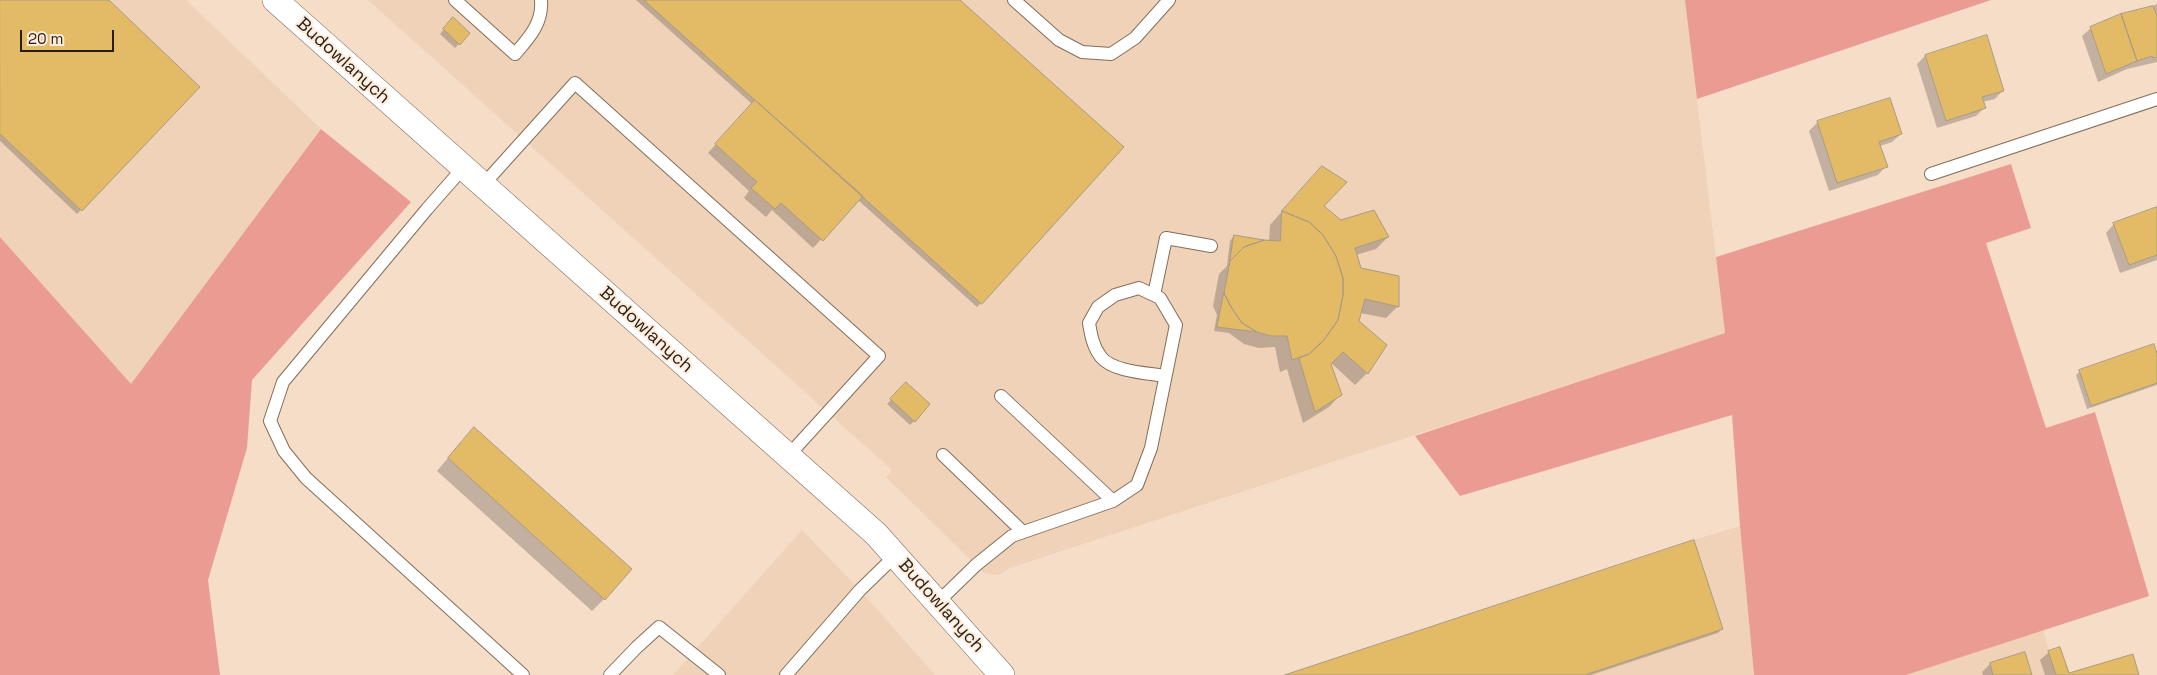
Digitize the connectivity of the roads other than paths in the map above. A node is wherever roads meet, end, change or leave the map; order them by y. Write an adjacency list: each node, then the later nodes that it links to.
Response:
1 (275, 0): 7 (street, Budowlanych)
2 (455, 0): 3 (lane)
3 (541, 0)
4 (1014, 0): 5 (lane)
5 (1169, 0)
6 (2157, 99): 8 (lane)
7 (463, 168): 9 (street, Budowlanych); 20 (lane)
8 (1931, 174)
9 (483, 185): 15 (street, Budowlanych); 15 (lane)
10 (1211, 246): 11 (lane)
11 (1154, 295): 12 (lane); 12 (lane)
12 (1165, 376): 16 (lane)
13 (1001, 396): 16 (lane)
14 (943, 455): 17 (lane)
15 (788, 456): 18 (street, Budowlanych)
16 (1113, 501): 17 (lane)
17 (1023, 532): 19 (lane)
18 (896, 555): 19 (street, Budowlanych); 23 (lane)
19 (938, 602): 24 (street, Budowlanych)
20 (524, 675)
21 (610, 675): 22 (lane)
22 (719, 675)
23 (786, 675)
24 (1002, 675)

